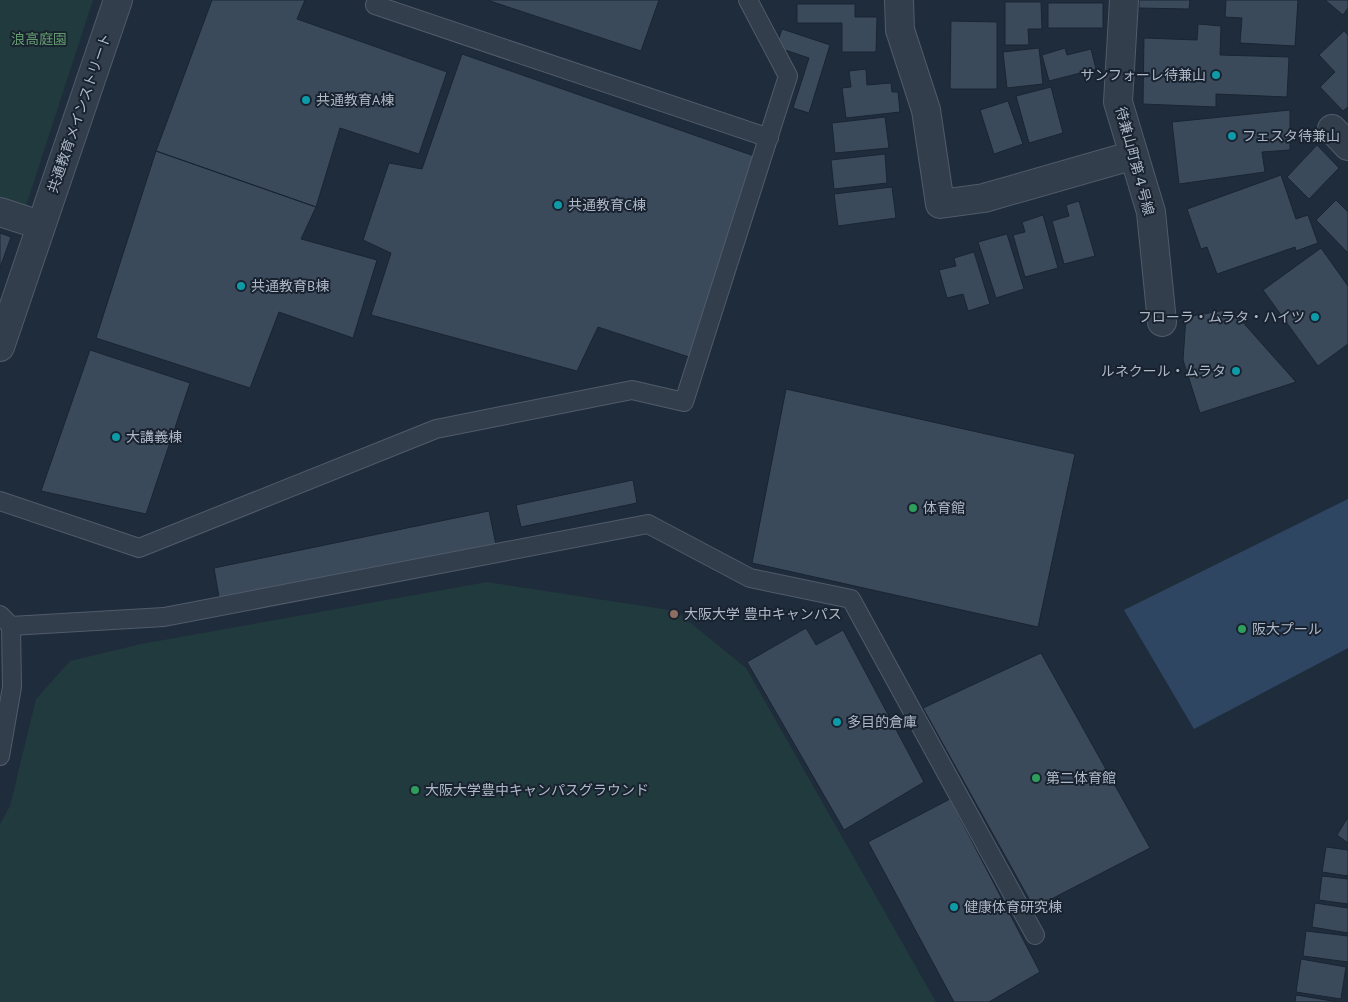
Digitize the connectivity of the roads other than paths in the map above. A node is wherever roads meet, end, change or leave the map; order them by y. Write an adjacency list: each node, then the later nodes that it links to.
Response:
1 (118, 0): 9 (street, 共通教育メインストリート)
2 (748, 0): 6 (lane)
3 (899, 0): 7 (street)
4 (1124, 0): 7 (street, 待兼山町第４号線)
5 (375, 6): 6 (lane)
6 (770, 138): 12 (lane)
7 (1134, 155): 10 (street, 待兼山町第４号線)
8 (0, 212): 9 (street)
9 (40, 225): 11 (street, 共通教育メインストリート)
10 (1162, 322)
11 (0, 347)
12 (0, 501)
13 (5, 621): 14 (lane); 15 (lane)
14 (0, 756)
15 (1035, 935)

